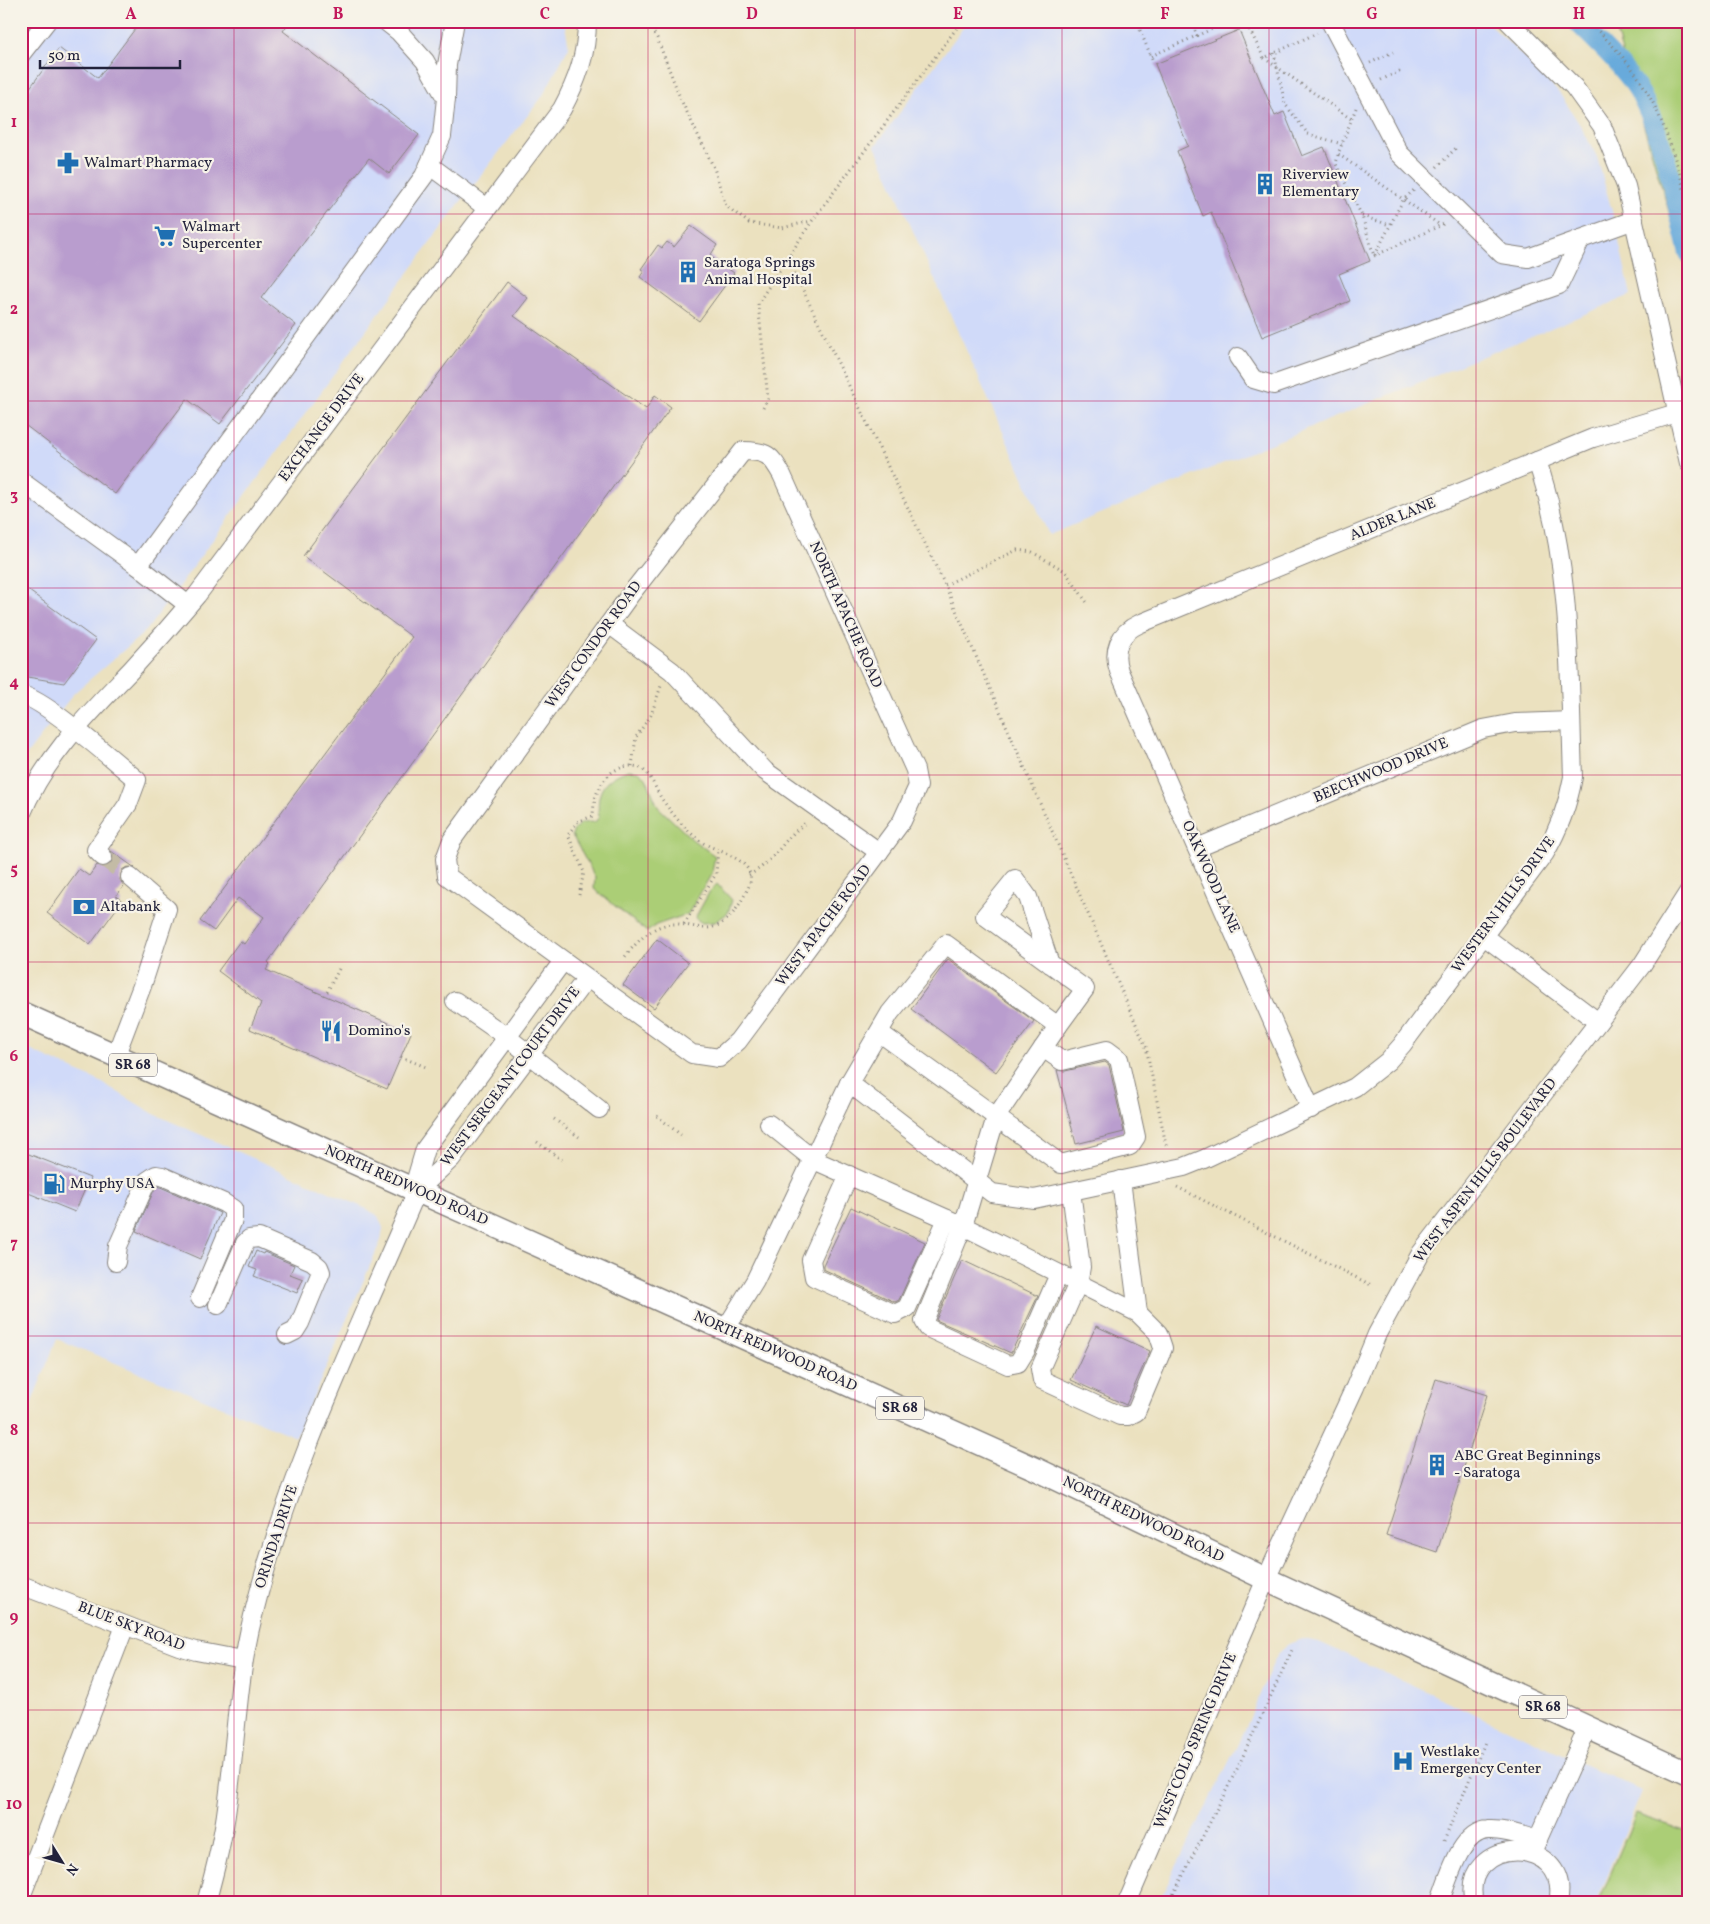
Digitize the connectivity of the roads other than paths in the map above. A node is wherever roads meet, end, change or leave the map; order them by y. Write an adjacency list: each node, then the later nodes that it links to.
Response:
1 (47, 21): 7 (street)
2 (385, 21): 8 (street)
3 (455, 21): 8 (street)
4 (587, 21): 10 (street, EXCHANGE DRIVE)
5 (1508, 21): 11 (street)
6 (1325, 27): 12 (street)
7 (21, 54)
8 (446, 98): 9 (street)
9 (429, 165): 10 (street); 19 (street)
10 (487, 208): 20 (street, EXCHANGE DRIVE)
11 (1634, 220): 12 (street); 14 (street)
12 (1581, 239): 13 (street)
13 (1238, 357)
14 (1677, 412): 16 (street, ALDER LANE); 17 (street)
15 (761, 451): 21 (street, WEST CONDOR ROAD); 26 (street, NORTH APACHE ROAD)
16 (1537, 461): 22 (street, ALDER LANE); 24 (street, WESTERN HILLS DRIVE)
17 (1689, 463)
18 (21, 480): 19 (street)
19 (138, 566): 20 (street)
20 (188, 605): 25 (street, EXCHANGE DRIVE)
21 (609, 624): 29 (street); 34 (street, WEST CONDOR ROAD)
22 (1118, 645): 28 (street, OAKWOOD LANE)
23 (21, 695): 25 (street)
24 (1571, 721): 28 (street, BEECHWOOD DRIVE); 33 (street, WESTERN HILLS DRIVE)
25 (74, 729): 27 (street, EXCHANGE DRIVE); 30 (street)
26 (918, 786): 29 (street, WEST APACHE ROAD)
27 (21, 814)
28 (1197, 848): 47 (street, OAKWOOD LANE)
29 (879, 852): 36 (street, WEST APACHE ROAD)
30 (103, 857)
31 (130, 877): 45 (street)
32 (1689, 891): 39 (street, WEST ASPEN HILLS BOULEVARD)
33 (1484, 936): 39 (street); 47 (street, WESTERN HILLS DRIVE)
34 (563, 962): 36 (street); 42 (street, WEST SERGEANT COURT DRIVE)
35 (1050, 964): 35 (street); 40 (street)
36 (586, 979): 44 (street, WEST SERGEANT COURT DRIVE)
37 (455, 1001): 42 (street)
38 (21, 1014): 45 (main road, NORTH REDWOOD ROAD / SR 68)
39 (1598, 1022): 66 (street, WEST ASPEN HILLS BOULEVARD)
40 (1058, 1026): 41 (street); 43 (street)
41 (880, 1033): 46 (street); 49 (street)
42 (507, 1037): 44 (street); 55 (street, WEST SERGEANT COURT DRIVE)
43 (1043, 1048): 49 (street); 49 (street)
44 (529, 1055): 48 (street); 55 (street, WEST SERGEANT COURT DRIVE)
45 (115, 1057): 55 (main road, NORTH REDWOOD ROAD / SR 68)
46 (849, 1083): 51 (street); 54 (street, WESTERN HILLS DRIVE)
47 (1311, 1108): 53 (street, WESTERN HILLS DRIVE)
48 (599, 1109)
49 (996, 1117): 54 (street)
50 (769, 1124): 51 (street)
51 (814, 1160): 52 (street); 64 (street)
52 (849, 1175): 57 (street); 57 (street)
53 (1121, 1180): 56 (street, WESTERN HILLS DRIVE); 63 (street)
54 (977, 1182): 56 (street, WESTERN HILLS DRIVE); 57 (street)
55 (417, 1191): 64 (main road, NORTH REDWOOD ROAD / SR 68); 69 (street, ORINDA DRIVE)
56 (1070, 1191): 60 (street)
57 (955, 1223): 59 (street); 59 (street)
58 (116, 1262): 61 (street)
59 (1059, 1274): 60 (street)
60 (1078, 1283): 63 (street); 63 (street)
61 (200, 1298)
62 (218, 1305): 65 (street)
63 (1138, 1314)
64 (725, 1330): 66 (main road, NORTH REDWOOD ROAD / SR 68)
65 (287, 1334)
66 (1266, 1579): 70 (main road, NORTH REDWOOD ROAD / SR 68); 75 (street, WEST COLD SPRING DRIVE)
67 (21, 1585): 68 (street, BLUE SKY ROAD)
68 (125, 1626): 69 (street, BLUE SKY ROAD); 73 (street)
69 (244, 1660): 74 (street, ORINDA DRIVE)
70 (1588, 1727): 71 (main road, NORTH REDWOOD ROAD / SR 68); 72 (street)
71 (1689, 1774)
72 (1535, 1846): 76 (street); 77 (street); 78 (street)
73 (21, 1897)
74 (206, 1903)
75 (1128, 1903)
76 (1439, 1903)
77 (1474, 1903)
78 (1558, 1903)

